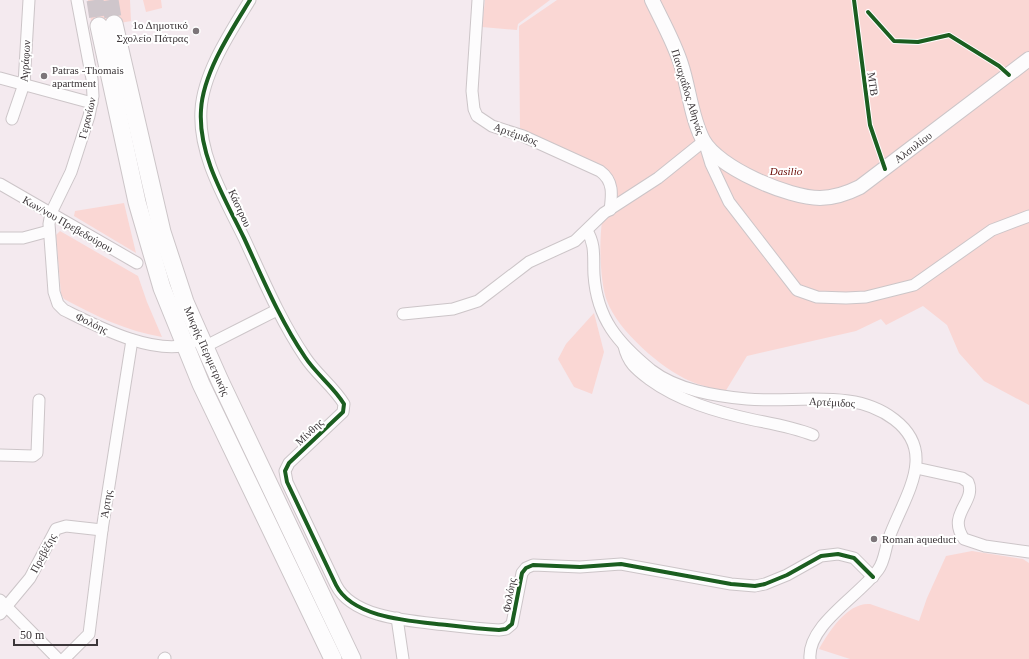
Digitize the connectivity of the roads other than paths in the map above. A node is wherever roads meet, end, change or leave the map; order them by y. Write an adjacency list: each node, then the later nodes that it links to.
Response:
1 (29, 0): 9 (street, Αγράφων)
2 (76, 0): 10 (street, Γερανίων)
3 (478, 0): 14 (street, Αρτέμιδος)
4 (652, 0): 12 (street, Παναχαΐδος Αθηνάς)
5 (251, 1): 21 (street, Κάστρου)
6 (106, 25): 24 (main road, Μικρής Περιμετρικής)
7 (1029, 59): 12 (street, Αλσυλίου)
8 (0, 78): 9 (street)
9 (24, 84): 10 (street); 11 (street, Αγράφων)
10 (92, 103): 15 (street, Γερανίων)
11 (12, 119)
12 (704, 140): 14 (street); 16 (street)
13 (0, 184): 15 (street, Κων/νου Πρεβεδούρου)
14 (610, 210): 18 (street)
15 (51, 213): 17 (street, Γερανίων); 20 (street, Κων/νου Πρεβεδούρου)
16 (1029, 216)
17 (49, 231): 19 (street); 23 (street, Φολόης)
18 (587, 231): 22 (street); 25 (street, Αρτέμιδος)
19 (0, 238)
20 (137, 263)
21 (277, 310): 24 (street); 27 (street, Κάστρου)
22 (403, 314)
23 (132, 340): 24 (street, Φολόης); 32 (street, Άρτης)
24 (196, 345): 39 (main road, Μικρής Περιμετρικής); 40 (main road, Μικρής Περιμετρικής)
25 (624, 346): 28 (street); 31 (street, Αρτέμιδος)
26 (39, 400): 29 (street)
27 (344, 410): 30 (street, Μίνθης)
28 (813, 435)
29 (0, 455)
30 (287, 466): 36 (street, Φολόης)
31 (916, 468): 33 (street); 34 (street, Αρτέμιδος)
32 (102, 530): 35 (street, Πρεβέζης); 38 (street, Άρτης)
33 (1029, 552)
34 (873, 577): 36 (street, Φολόης); 42 (street, Αρτέμιδος)
35 (2, 607): 37 (street)
36 (397, 618): 41 (street)
37 (58, 659)
38 (64, 659)
39 (333, 659)
40 (352, 659)
41 (402, 659)
42 (810, 659)

